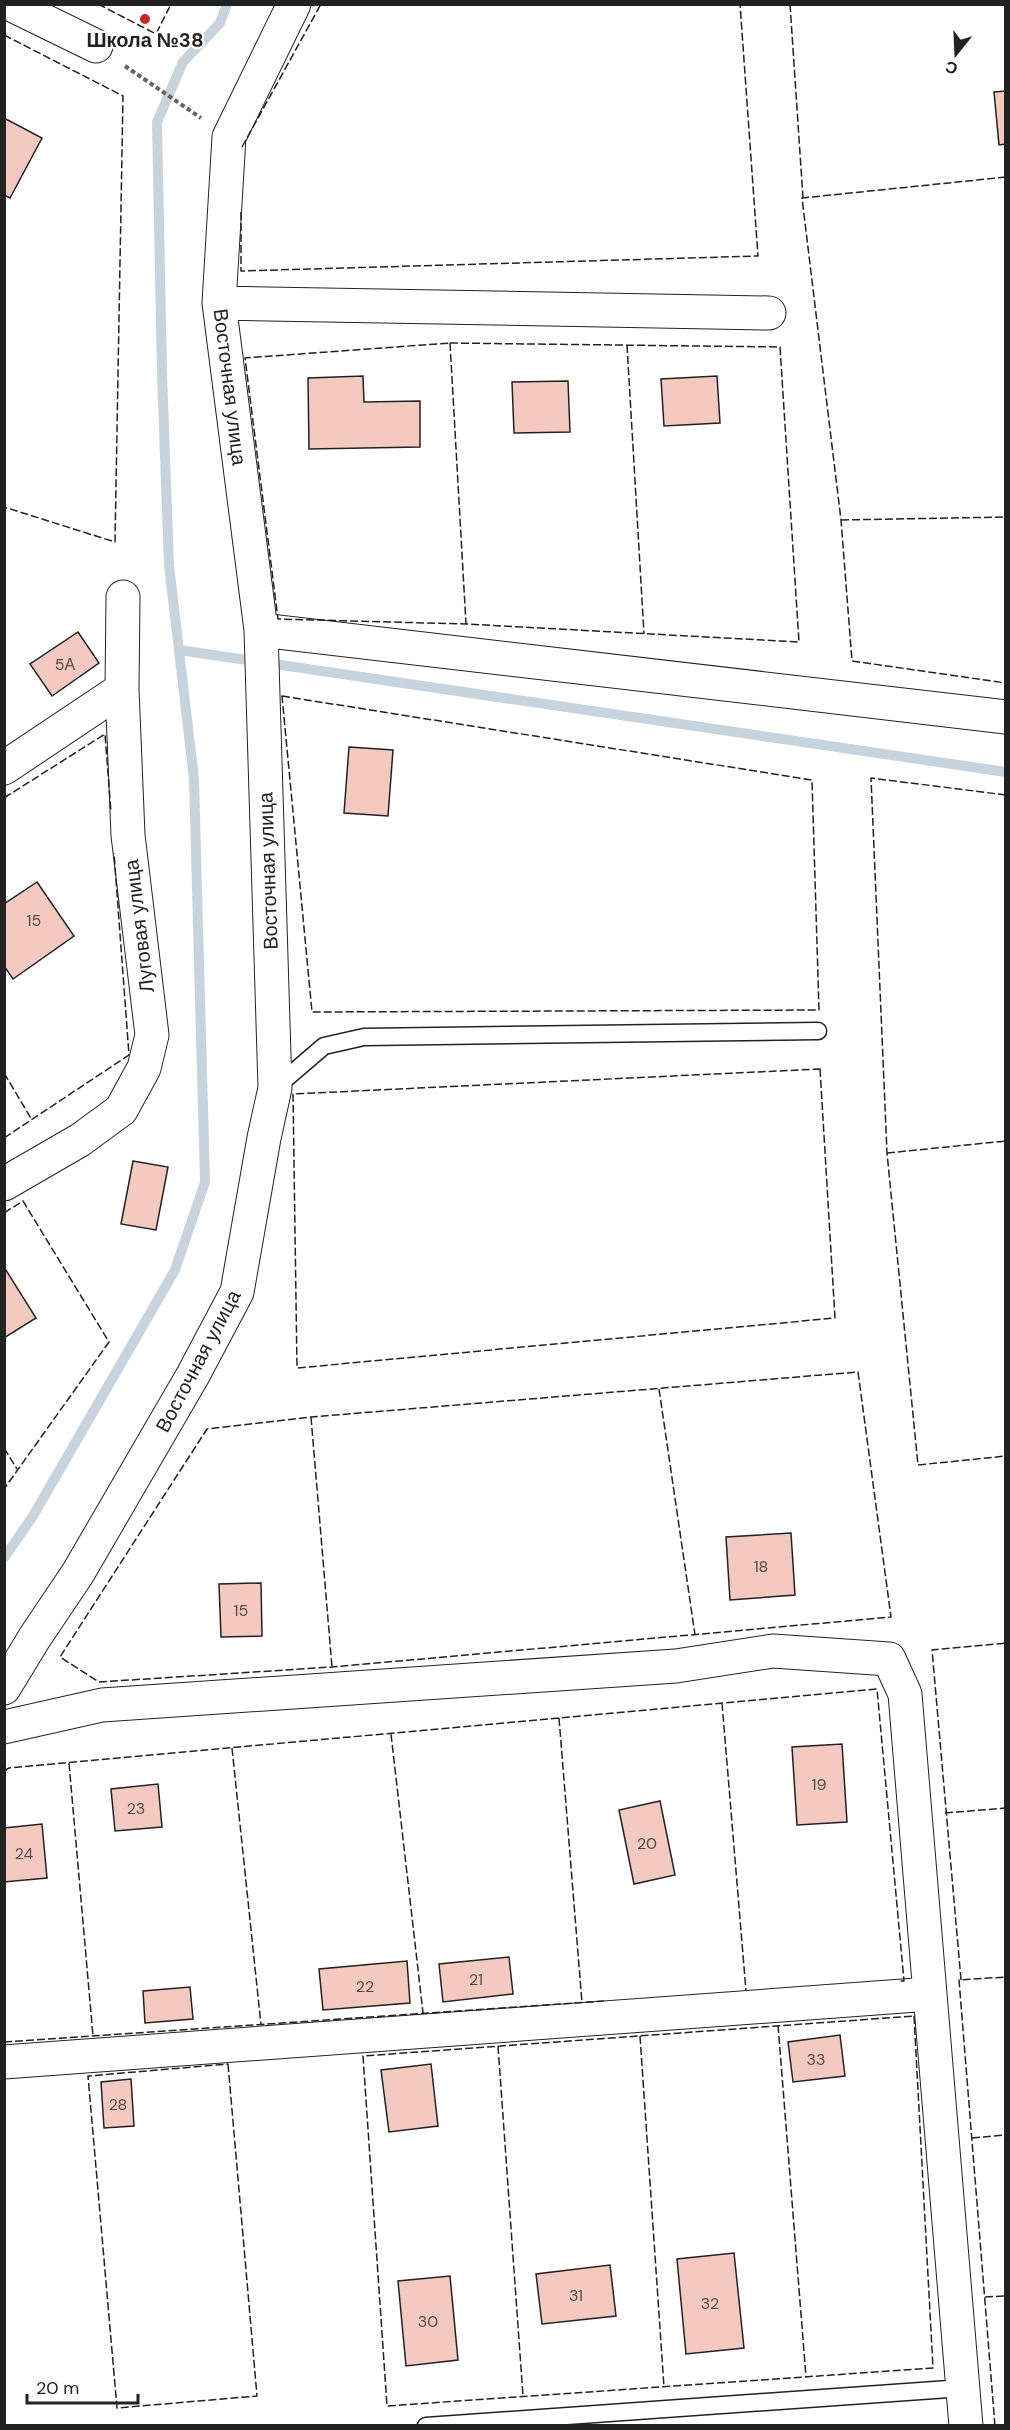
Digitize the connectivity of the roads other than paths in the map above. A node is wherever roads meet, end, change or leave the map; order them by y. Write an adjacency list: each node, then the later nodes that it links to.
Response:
1 (10, 4): 3 (street)
2 (294, 4): 4 (street, Восточная улица)
3 (96, 46)
4 (219, 303): 5 (street); 7 (street, Восточная улица)
5 (769, 313)
6 (123, 597): 8 (street, Луговая улица)
7 (261, 637): 9 (street); 12 (street, Восточная улица)
8 (122, 689): 10 (street); 13 (street, Луговая улица)
9 (1005, 717)
10 (4, 768)
11 (818, 1031): 12 (lane)
12 (275, 1088): 14 (street, Восточная улица)
13 (4, 1184)
14 (4, 1688)
15 (4, 1727): 16 (street)
16 (930, 1994): 17 (street); 18 (street)
17 (4, 2062)
18 (963, 2388): 19 (lane); 20 (street)
19 (426, 2426)
20 (966, 2426)

